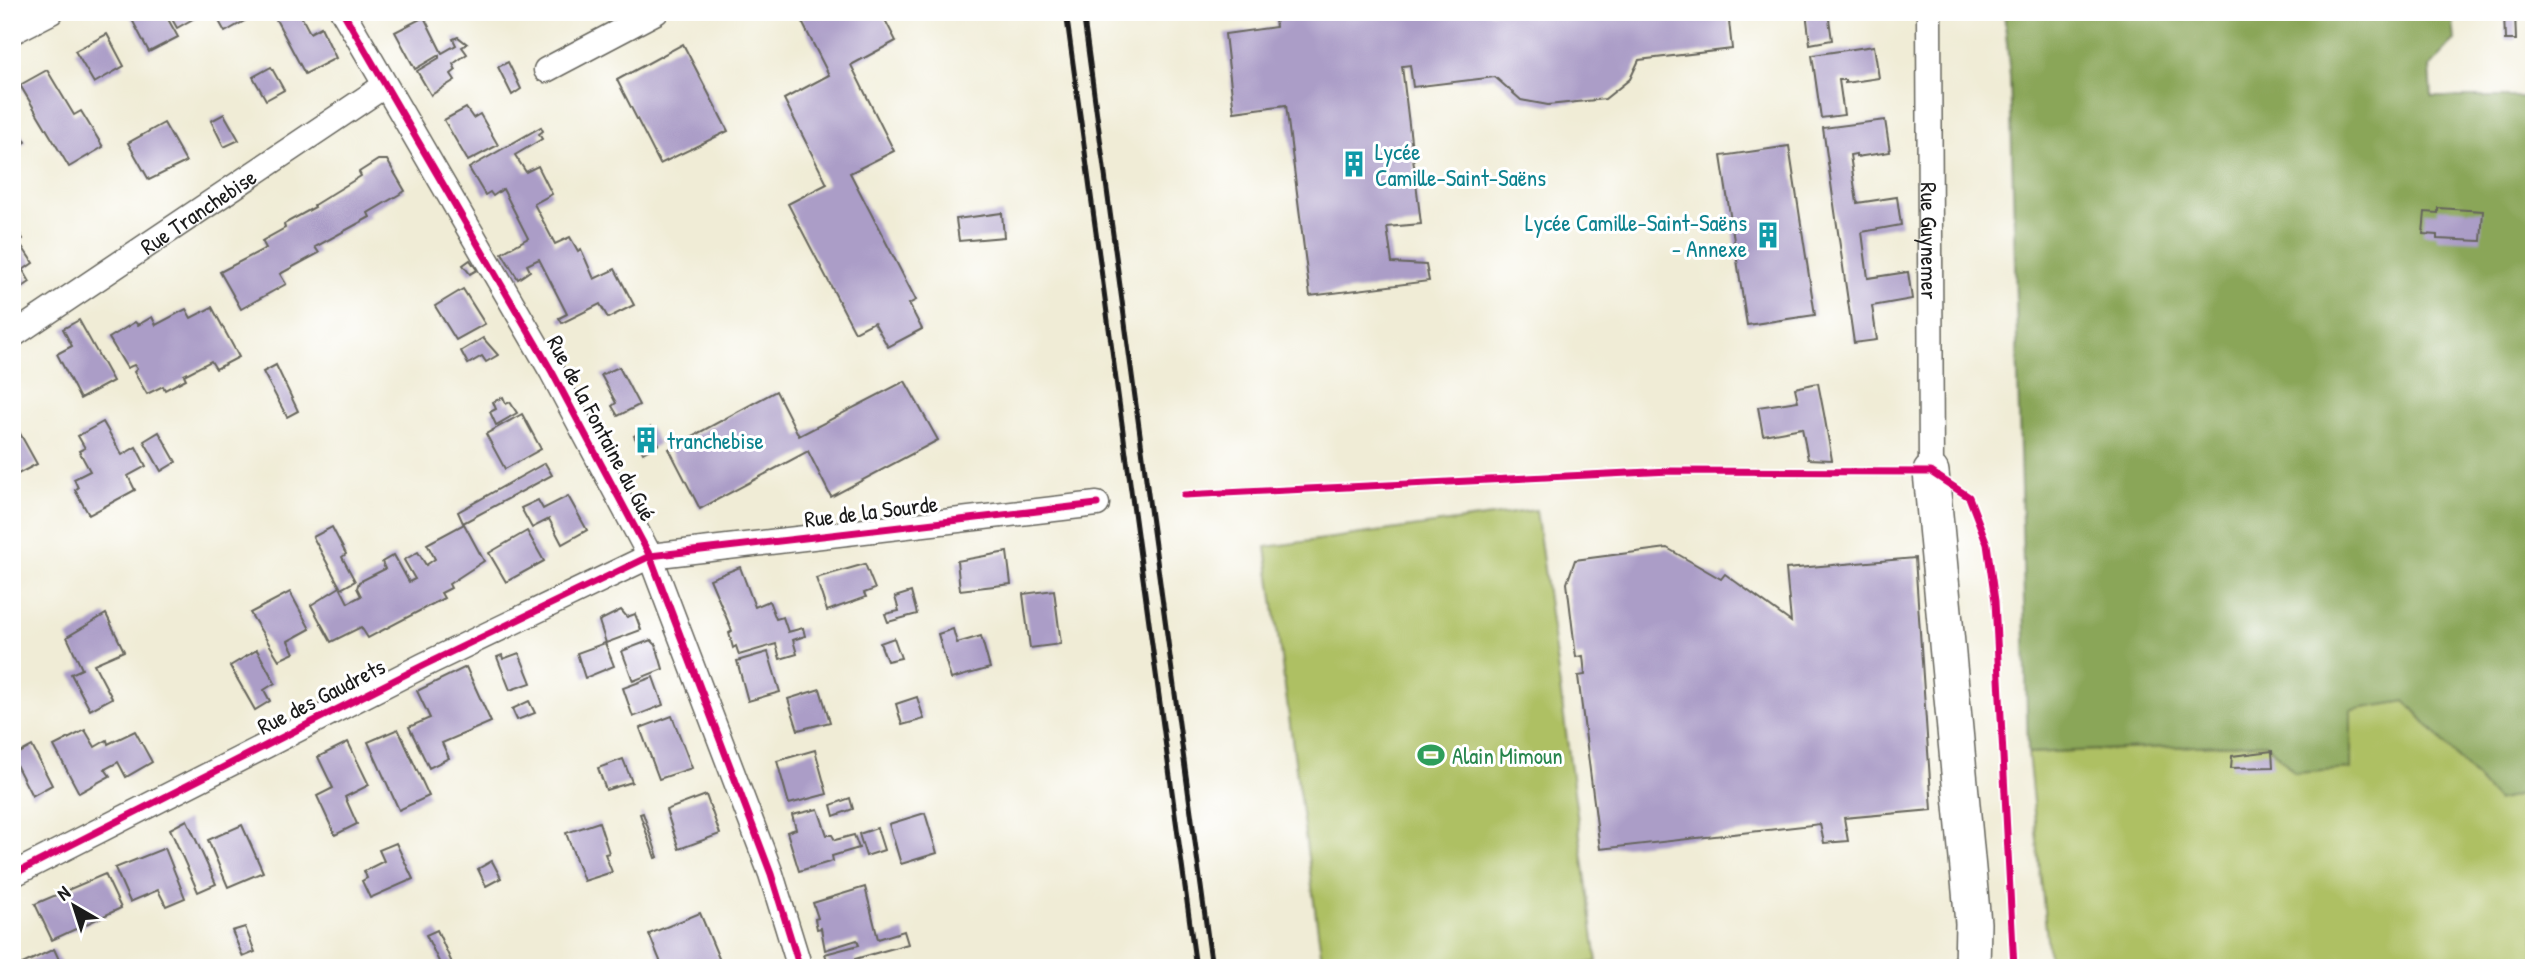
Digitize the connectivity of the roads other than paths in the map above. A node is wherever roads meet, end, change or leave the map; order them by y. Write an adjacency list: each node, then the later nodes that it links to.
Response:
1 (51, 12): 5 (street)
2 (343, 12): 7 (street, Rue de la Fontaine du Gué)
3 (656, 12): 6 (street)
4 (1929, 12): 9 (street, Rue Guynemer)
5 (12, 32)
6 (545, 70)
7 (384, 86): 8 (street, Rue Tranchebise); 11 (street, Rue de la Fontaine du Gué)
8 (12, 336)
9 (1931, 472): 14 (main road)
10 (1097, 504): 11 (street, Rue de la Sourde)
11 (650, 556): 12 (street, Rue des Gaudrets); 13 (street, Rue de la Fontaine du Gué)
12 (12, 875)
13 (800, 968)
14 (1972, 968)

